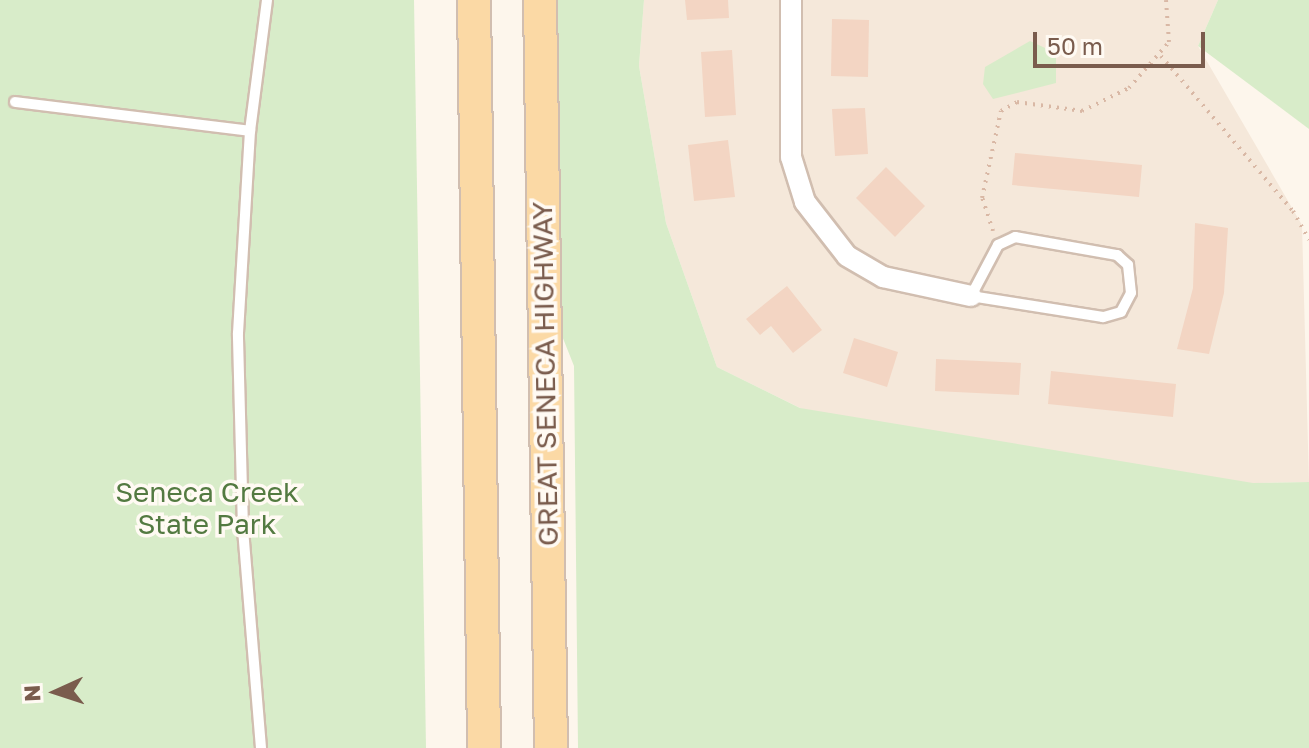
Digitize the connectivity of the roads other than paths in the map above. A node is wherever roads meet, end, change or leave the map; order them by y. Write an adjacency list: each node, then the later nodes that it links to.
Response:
1 (267, 0): 6 (lane)
2 (474, 0): 9 (main road)
3 (540, 0): 10 (main road, GREAT SENECA HIGHWAY)
4 (791, 0): 7 (street)
5 (15, 102): 6 (lane)
6 (250, 131): 8 (lane)
7 (971, 296): 7 (lane)
8 (261, 748)
9 (484, 748)
10 (551, 748)

